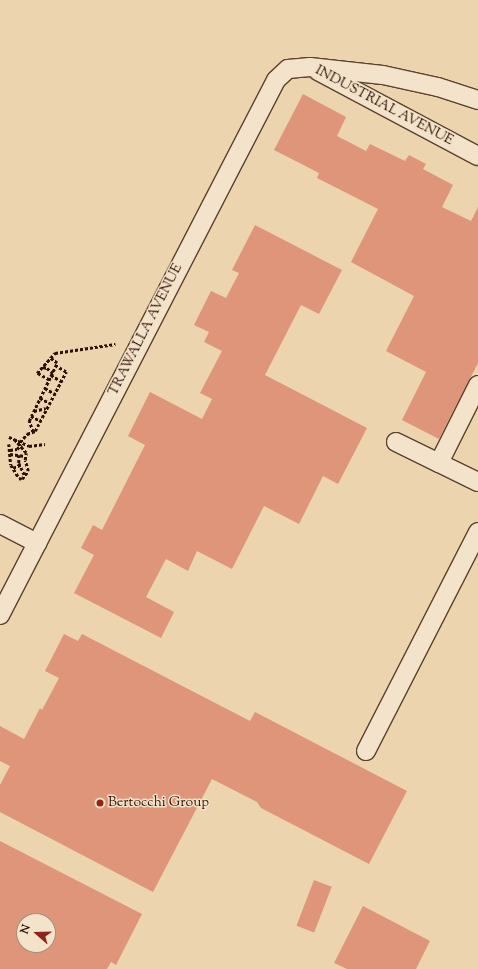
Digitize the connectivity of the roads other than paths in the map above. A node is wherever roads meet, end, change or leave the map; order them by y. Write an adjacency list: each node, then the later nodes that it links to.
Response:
1 (310, 67): 2 (street, INDUSTRIAL AVENUE); 3 (street, INDUSTRIAL AVENUE); 10 (street, TRAWALLA AVENUE)
2 (478, 100)
3 (478, 156)
4 (478, 385): 6 (street)
5 (396, 442): 6 (street)
6 (439, 463): 7 (street)
7 (478, 482)
8 (0, 524): 10 (street)
9 (478, 532): 12 (street)
10 (37, 543): 11 (street, TRAWALLA AVENUE)
11 (0, 615)
12 (366, 751)

